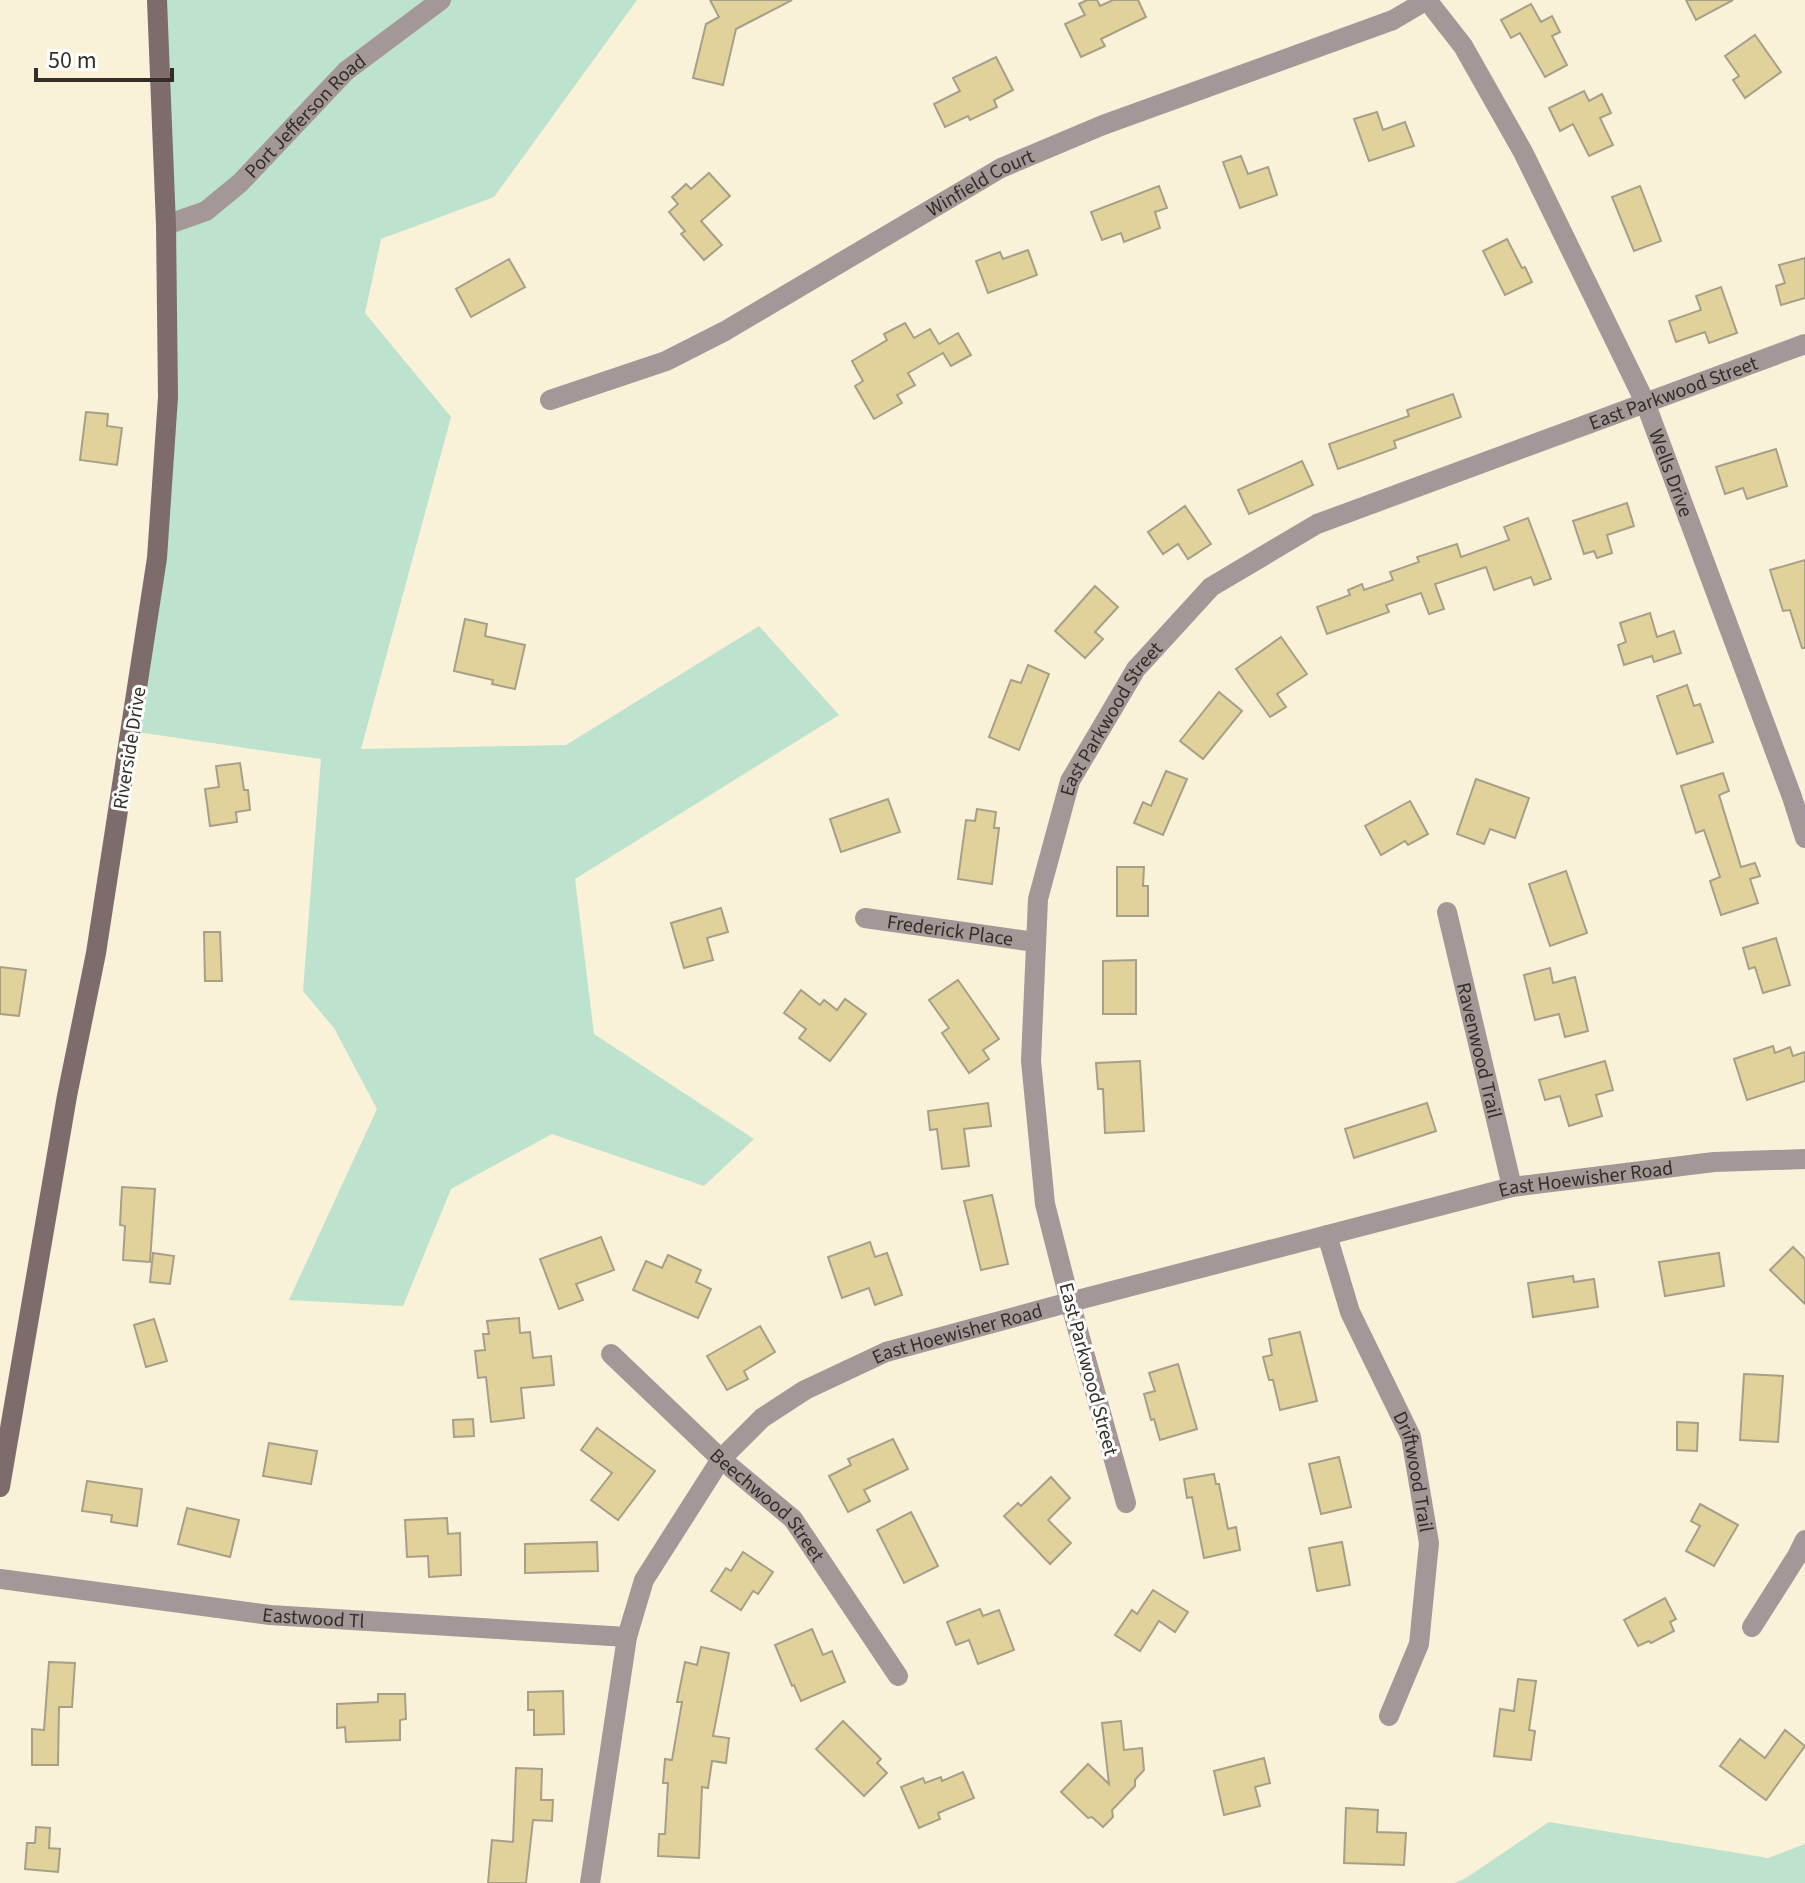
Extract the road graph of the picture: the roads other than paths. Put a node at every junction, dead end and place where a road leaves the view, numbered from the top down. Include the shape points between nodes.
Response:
1 (157, 0) edge
2 (441, 0) edge
3 (1427, 0) edge
4 (166, 225) junction
5 (1805, 344) edge
6 (550, 400) dead end
7 (1645, 402) junction
8 (1805, 838) edge
9 (1447, 912) dead end
10 (865, 918) dead end
11 (1035, 942) junction
12 (1805, 1159) edge
13 (1512, 1187) junction
14 (1327, 1235) junction
15 (1070, 1302) junction
16 (611, 1354) dead end
17 (721, 1459) junction
18 (0, 1487) edge
19 (1126, 1503) dead end
20 (1805, 1540) edge
21 (0, 1579) edge
22 (1752, 1627) dead end
23 (627, 1637) junction
24 (898, 1676) dead end
25 (1389, 1716) dead end
26 (590, 1883) edge

1 - 4 main road, Riverside Drive
2 - 4 street, Port Jefferson Road via 346,71 240,183 206,211
3 - 6 street, Winfield Court via 1393,20 1103,125 1001,168 725,331 666,361
3 - 7 street, Wells Drive via 1463,46 1523,152
4 - 18 main road, Riverside Drive via 168,397 157,558 96,953
5 - 7 street, East Parkwood Street
7 - 8 street, Wells Drive
7 - 11 street, East Parkwood Street via 1317,524 1211,587 1136,669 1070,781 1038,899
9 - 13 street, Ravenwood Trail
10 - 11 street, Frederick Place
11 - 15 street, East Parkwood Street via 1031,1061 1036,1123 1045,1204
12 - 13 street, East Hoewisher Road via 1714,1162
13 - 14 street, East Hoewisher Road
14 - 15 street, East Hoewisher Road
14 - 25 street, Driftwood Trail via 1350,1312 1411,1437 1429,1543 1419,1644
15 - 17 street, East Hoewisher Road via 886,1352 805,1390 762,1418
15 - 19 street, East Parkwood Street
16 - 17 street, Beechwood Street
17 - 23 street, East Hoewisher Road via 644,1580
17 - 24 street, Beechwood Street via 793,1519
20 - 22 street
21 - 23 street, Eastwood Tl via 270,1615
23 - 26 street, East Hoewisher Road

